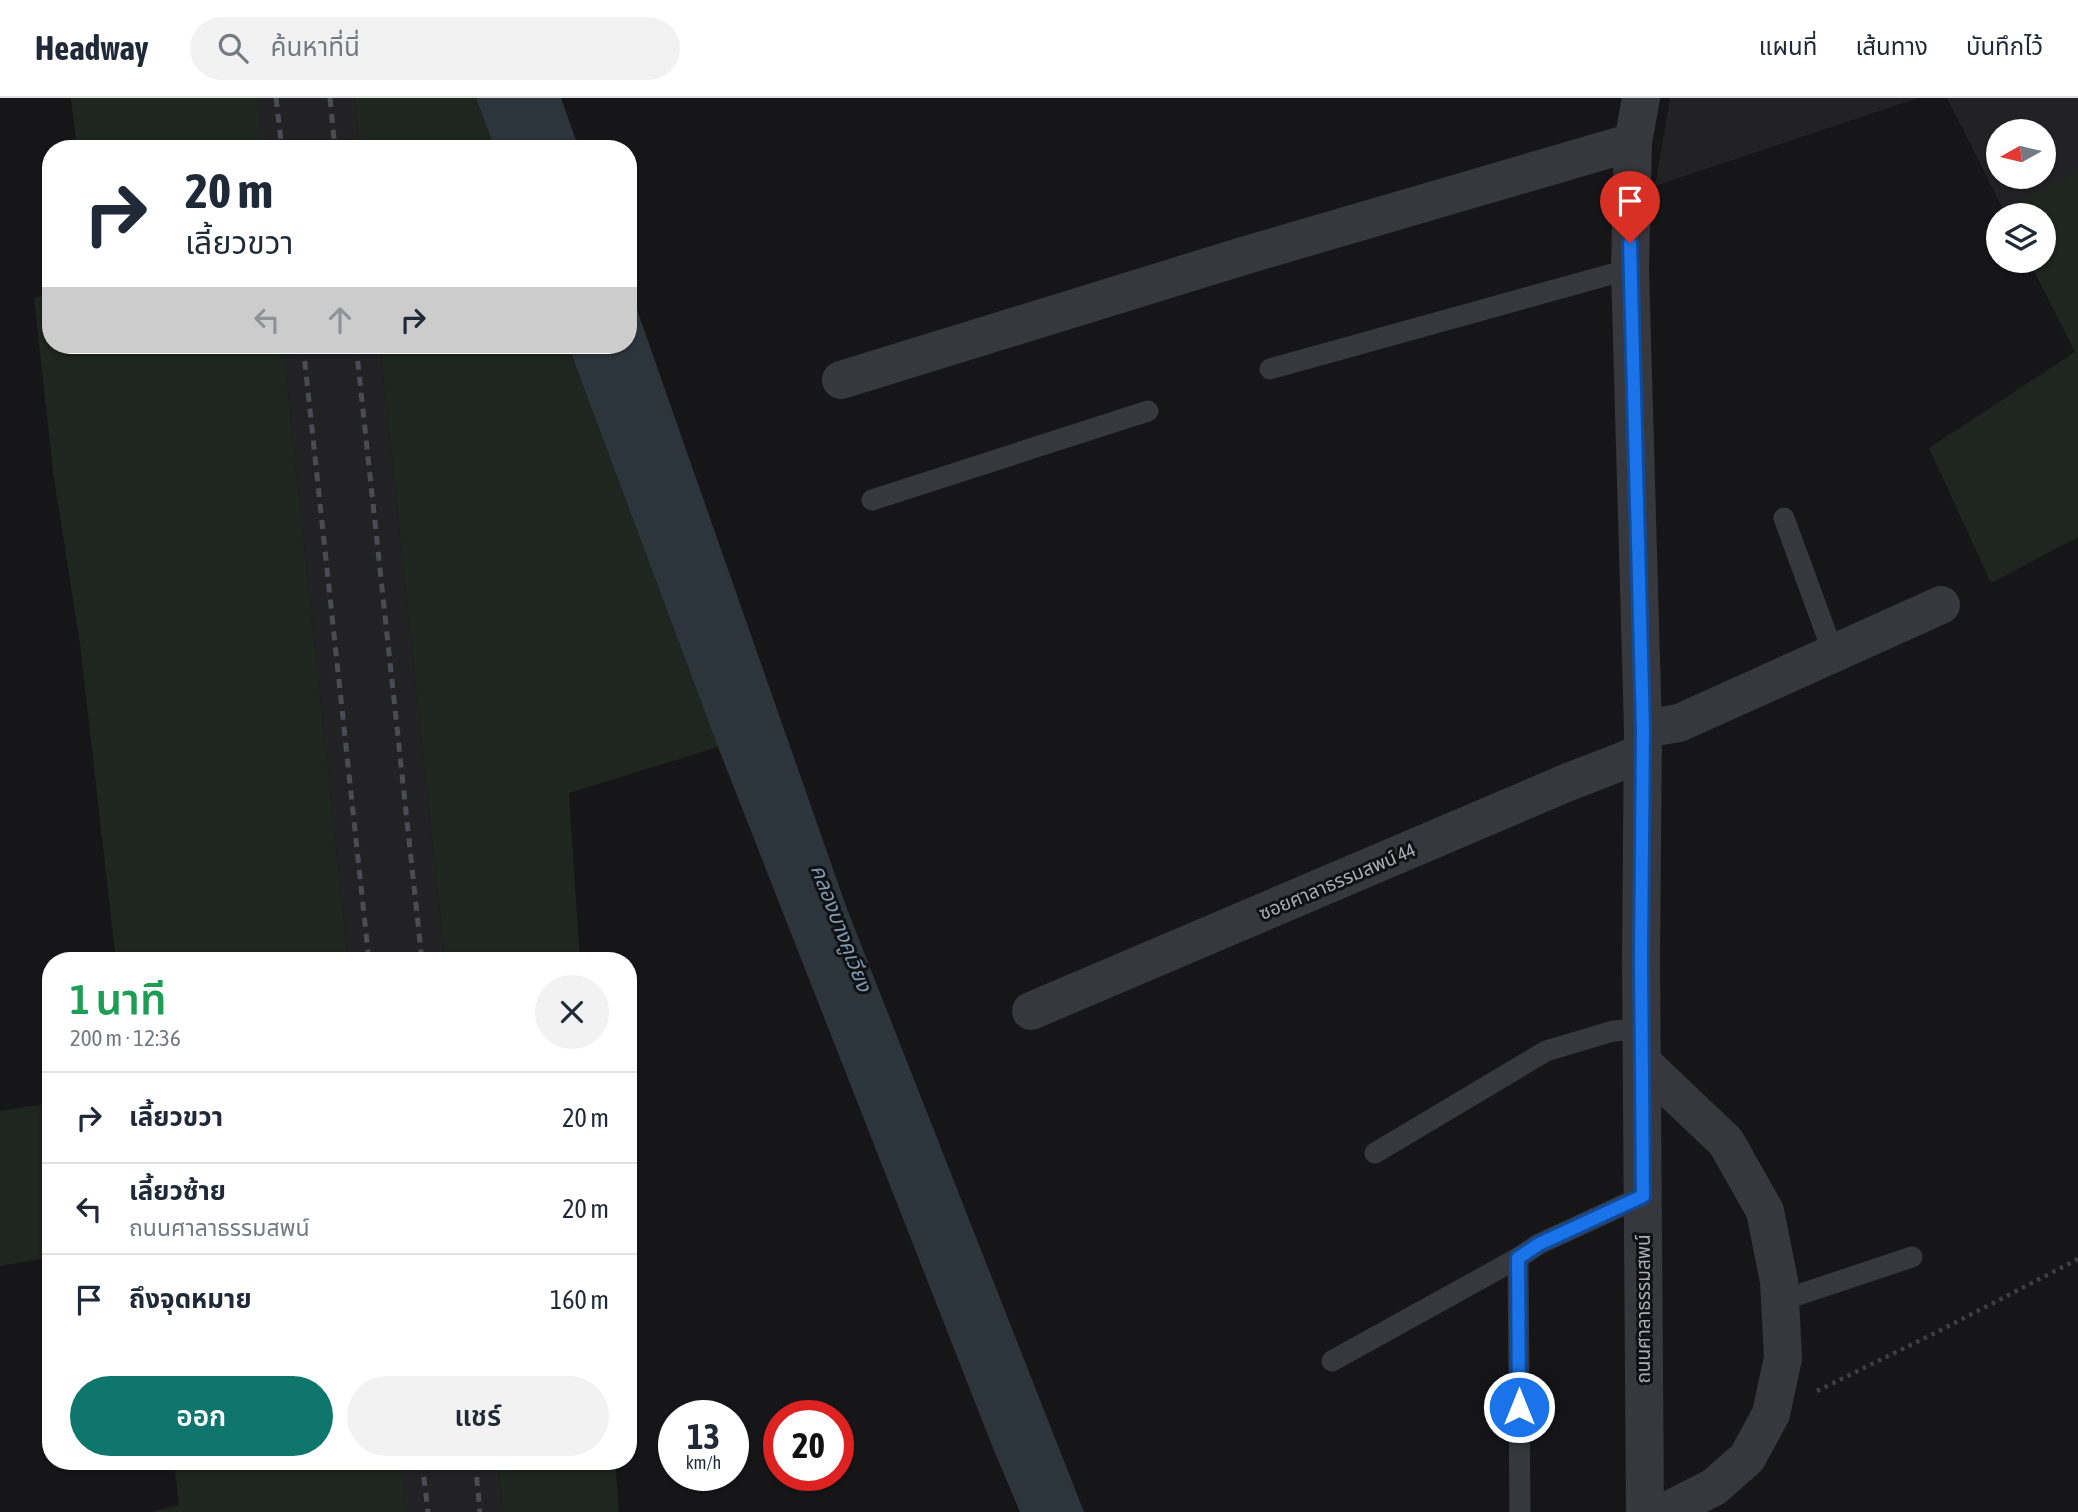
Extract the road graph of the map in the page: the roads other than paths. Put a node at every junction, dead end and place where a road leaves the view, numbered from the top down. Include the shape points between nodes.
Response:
1 (1641, 98) edge
2 (1633, 142) junction
3 (1630, 269) junction
4 (1270, 369) dead end
5 (841, 380) dead end
6 (1148, 411) dead end
7 (872, 500) dead end
8 (1784, 518) dead end
9 (1941, 606) dead end
10 (1834, 655) junction
11 (1643, 741) junction
12 (1031, 1011) dead end
13 (1642, 1045) junction
14 (1375, 1153) dead end
15 (1643, 1196) junction
16 (1912, 1257) dead end
17 (1518, 1258) junction
18 (1780, 1301) junction
19 (1332, 1361) dead end
20 (1520, 1512) edge
21 (1645, 1512) edge
22 (1665, 1512) edge

1 - 2 street, ถนนศาลาธรรมสพน์
2 - 3 street, ถนนศาลาธรรมสพน์
2 - 5 street
3 - 4 lane
3 - 11 street, ถนนศาลาธรรมสพน์
6 - 7 lane
8 - 10 lane
9 - 10 street, ซอยศาลาธรรมสพน์ 44
10 - 11 street, ซอยศาลาธรรมสพน์ 44
11 - 12 street, ซอยศาลาธรรมสพน์ 44 via 1566,783
11 - 13 street, ถนนศาลาธรรมสพน์
13 - 14 lane via 1613,1031 1546,1051
13 - 15 street, ถนนศาลาธรรมสพน์
13 - 18 street via 1726,1142 1765,1211
15 - 17 lane
15 - 21 street, ถนนศาลาธรรมสพน์
16 - 18 lane
17 - 19 lane
17 - 20 lane
18 - 22 street via 1783,1358 1771,1414 1746,1458 1714,1487

